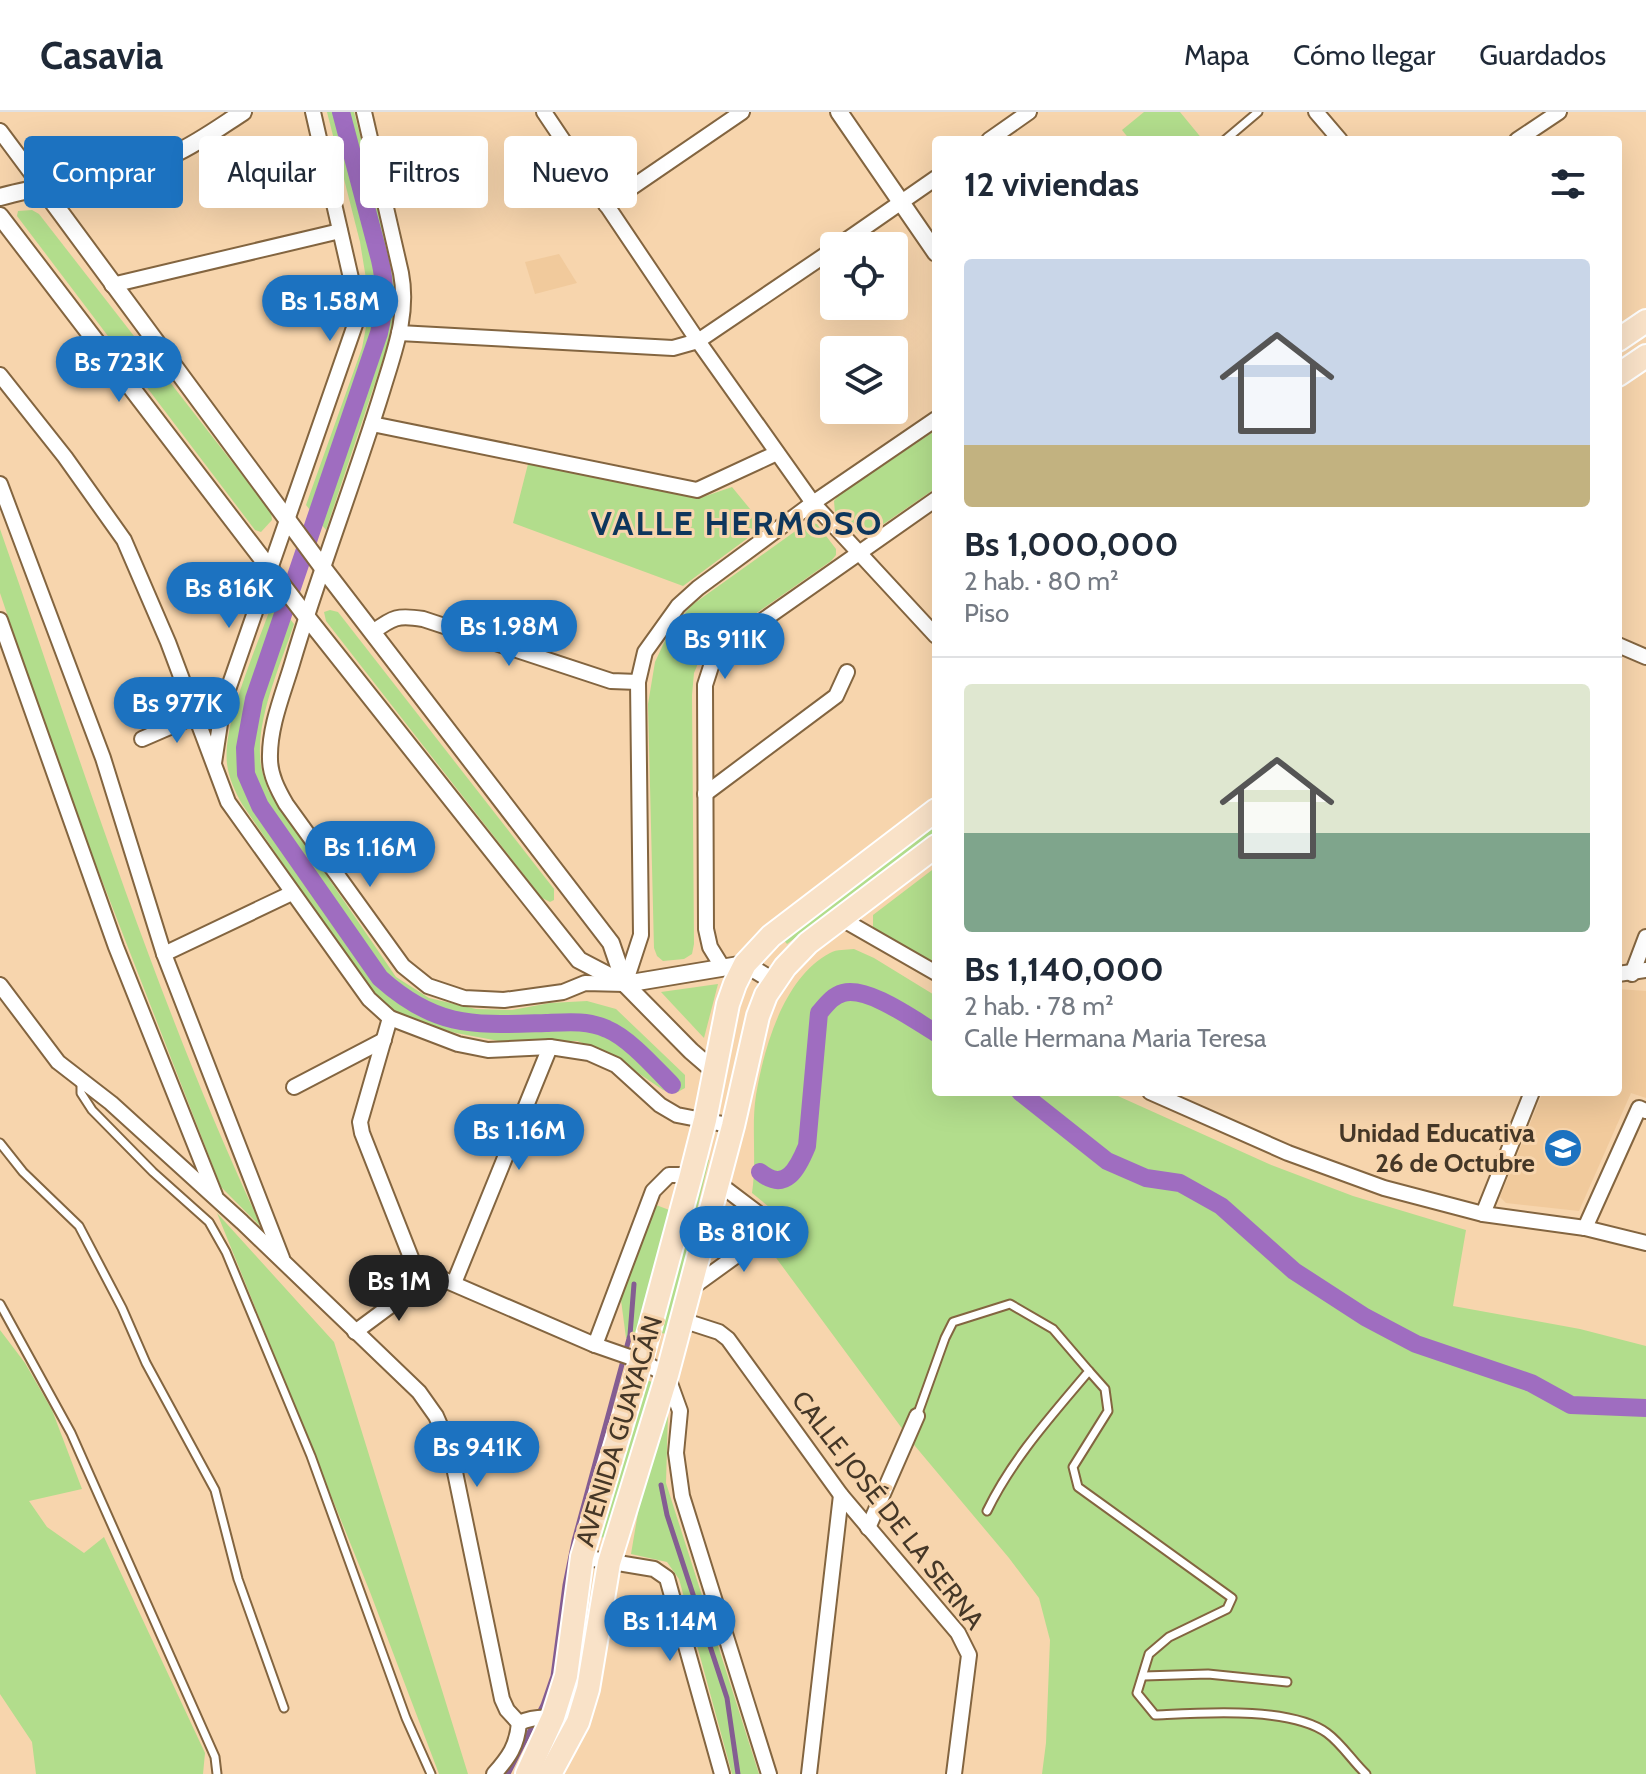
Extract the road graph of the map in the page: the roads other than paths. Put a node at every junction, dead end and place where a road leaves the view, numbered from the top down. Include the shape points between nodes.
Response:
1 (243, 112) edge
2 (313, 112) edge
3 (364, 112) edge
4 (544, 112) edge
5 (742, 112) edge
6 (839, 112) edge
7 (1029, 112) edge
8 (1258, 112) edge
9 (1559, 112) edge
10 (1321, 113) edge
11 (0, 131) edge
12 (560, 136) edge
13 (995, 136) edge
14 (1230, 136) edge
15 (1337, 136) edge
16 (1523, 136) edge
17 (183, 149) edge
18 (24, 163) edge
19 (932, 181) edge
20 (637, 184) edge
21 (24, 191) edge
22 (0, 197) edge
23 (901, 203) junction
24 (57, 208) edge
25 (608, 208) edge
26 (0, 216) edge
27 (340, 231) junction
28 (858, 232) edge
29 (932, 247) edge
30 (820, 258) edge
31 (112, 285) junction
32 (1646, 321) edge
33 (399, 333) junction
34 (1622, 337) edge
35 (698, 341) junction
36 (1646, 356) edge
37 (1622, 372) edge
38 (0, 375) edge
39 (932, 422) edge
40 (372, 424) junction
41 (777, 453) junction
42 (0, 484) edge
43 (932, 502) edge
44 (813, 503) junction
45 (292, 524) junction
46 (859, 553) junction
47 (319, 562) junction
48 (275, 575) junction
49 (302, 610) junction
50 (0, 620) edge
51 (373, 632) junction
52 (932, 632) edge
53 (1622, 647) edge
54 (1646, 657) edge
55 (847, 672) dead end
56 (638, 682) junction
57 (223, 704) junction
58 (196, 715) junction
59 (142, 739) dead end
60 (214, 763) junction
61 (705, 794) junction
62 (932, 813) edge
63 (932, 849) edge
64 (292, 893) junction
65 (840, 918) junction
66 (1646, 937) edge
67 (164, 954) junction
68 (734, 966) junction
69 (932, 971) edge
70 (1632, 972) edge
71 (775, 982) junction
72 (625, 984) junction
73 (0, 985) edge
74 (390, 1018) junction
75 (384, 1040) junction
76 (550, 1047) junction
77 (713, 1070) junction
78 (81, 1081) junction
79 (294, 1087) dead end
80 (1159, 1096) edge
81 (1530, 1096) edge
82 (1646, 1111) edge
83 (705, 1120) junction
84 (733, 1126) junction
85 (0, 1143) edge
86 (691, 1175) junction
87 (718, 1183) junction
88 (217, 1199) junction
89 (1483, 1214) junction
90 (1585, 1228) junction
91 (1646, 1243) edge
92 (284, 1263) junction
93 (421, 1283) junction
94 (454, 1283) junction
95 (690, 1290) junction
96 (0, 1304) edge
97 (682, 1320) junction
98 (355, 1332) junction
99 (595, 1345) junction
100 (641, 1361) junction
101 (1089, 1371) junction
102 (667, 1375) junction
103 (917, 1416) joint
104 (841, 1495) junction
105 (987, 1511) dead end
106 (868, 1528) junction
107 (582, 1557) junction
108 (609, 1563) junction
109 (1144, 1676) junction
110 (1287, 1682) dead end
111 (284, 1708) dead end
112 (553, 1717) junction
113 (578, 1722) junction
114 (519, 1723) junction
115 (217, 1774) edge
116 (431, 1774) edge
117 (494, 1774) edge
118 (527, 1774) edge
119 (550, 1774) edge
120 (722, 1774) edge
121 (769, 1774) edge
122 (809, 1774) edge
123 (954, 1774) edge
124 (1366, 1774) edge

1 - 17 street
2 - 27 street
3 - 33 street via 405,294
4 - 12 street
5 - 20 street
6 - 23 street
7 - 13 street
8 - 14 lane
9 - 16 street
10 - 15 street
11 - 18 street
19 - 23 street
21 - 22 street
23 - 28 street
23 - 29 street
24 - 31 street
25 - 35 street
26 - 48 street
27 - 31 street
27 - 45 street via 357,319
30 - 35 street
31 - 45 street
32 - 34 main road
33 - 35 street via 673,348
33 - 40 street
35 - 41 street
36 - 37 main road
38 - 58 street via 124,540
39 - 44 street
40 - 41 street via 697,490
40 - 47 street
41 - 44 street
42 - 67 street via 103,758
43 - 46 street
44 - 46 street
44 - 56 street via 678,606 645,652
45 - 47 street
45 - 48 street
46 - 52 street
46 - 61 street via 715,654 705,685
47 - 49 street
47 - 51 street
48 - 49 street
48 - 57 street
49 - 72 street via 579,960
49 - 72 street via 271,736 275,784 403,966 428,986 464,998 504,1000 563,992 585,983
50 - 88 street via 116,947
51 - 56 street via 401,616 423,619 611,681
51 - 72 street via 611,943
53 - 54 street
55 - 61 street via 836,696
56 - 72 street via 641,935
57 - 58 street
57 - 60 street
58 - 59 street
58 - 60 street
60 - 64 street via 228,802
61 - 68 street via 706,929 710,947
62 - 68 main road, AVENIDA GUAYACÁN
63 - 65 main road, AVENIDA GUAYACÁN
64 - 67 street
64 - 74 street via 369,999
65 - 69 street
65 - 71 main road, AVENIDA GUAYACÁN via 808,943
66 - 70 street
67 - 92 street
68 - 71 street
68 - 72 street
68 - 77 main road, AVENIDA GUAYACÁN
71 - 84 main road, AVENIDA GUAYACÁN via 758,1016
72 - 77 street
73 - 78 street via 58,1062
74 - 75 street
74 - 76 street via 488,1050
75 - 79 street
75 - 93 street via 363,1109 362,1133
76 - 83 street via 589,1053 616,1065 660,1105 677,1115
76 - 94 street
77 - 83 main road, AVENIDA GUAYACÁN
78 - 88 street
78 - 116 lane via 81,1093 92,1110 209,1222 226,1252 311,1456
80 - 89 street via 1370,1183
81 - 89 street
82 - 90 street via 1639,1108
83 - 84 street
83 - 86 main road, AVENIDA GUAYACÁN
84 - 87 main road, AVENIDA GUAYACÁN
85 - 111 lane via 79,1226 215,1490 238,1579
86 - 99 street via 669,1175 653,1191
86 - 100 main road, AVENIDA GUAYACÁN
87 - 95 main road, AVENIDA GUAYACÁN
87 - 95 street via 776,1227
88 - 92 street
89 - 90 street
90 - 91 street
92 - 98 street
93 - 94 street via 430,1277
93 - 98 street
94 - 99 street
95 - 97 main road, AVENIDA GUAYACÁN
96 - 115 lane via 71,1433 215,1757
97 - 102 main road, AVENIDA GUAYACÁN
97 - 104 street, CALLE JOSÉ DE LA SERNA via 728,1339
98 - 114 street via 419,1392 450,1448 502,1699
99 - 100 street
100 - 102 street
100 - 107 main road, AVENIDA GUAYACÁN
101 - 103 lane via 1053,1329 1010,1304 953,1322
101 - 105 lane via 1037,1434
101 - 109 lane via 1105,1389 1108,1411 1073,1467 1078,1487 1232,1598 1227,1609 1169,1637 1149,1654
102 - 108 main road, AVENIDA GUAYACÁN
102 - 121 street via 680,1411 676,1453 682,1496
103 - 106 street
104 - 106 street, CALLE JOSÉ DE LA SERNA
104 - 122 street
106 - 123 street, CALLE JOSÉ DE LA SERNA via 958,1633 969,1655
107 - 108 street
107 - 112 main road, AVENIDA GUAYACÁN via 566,1676
108 - 113 main road, AVENIDA GUAYACÁN
108 - 120 street via 654,1569 667,1578
109 - 110 lane via 1208,1674
109 - 124 lane via 1137,1693 1155,1715 1249,1714 1304,1720 1328,1734
112 - 113 street
112 - 114 street
112 - 118 main road, AVENIDA GUAYACÁN
113 - 119 main road, AVENIDA GUAYACÁN
114 - 117 street via 513,1752

